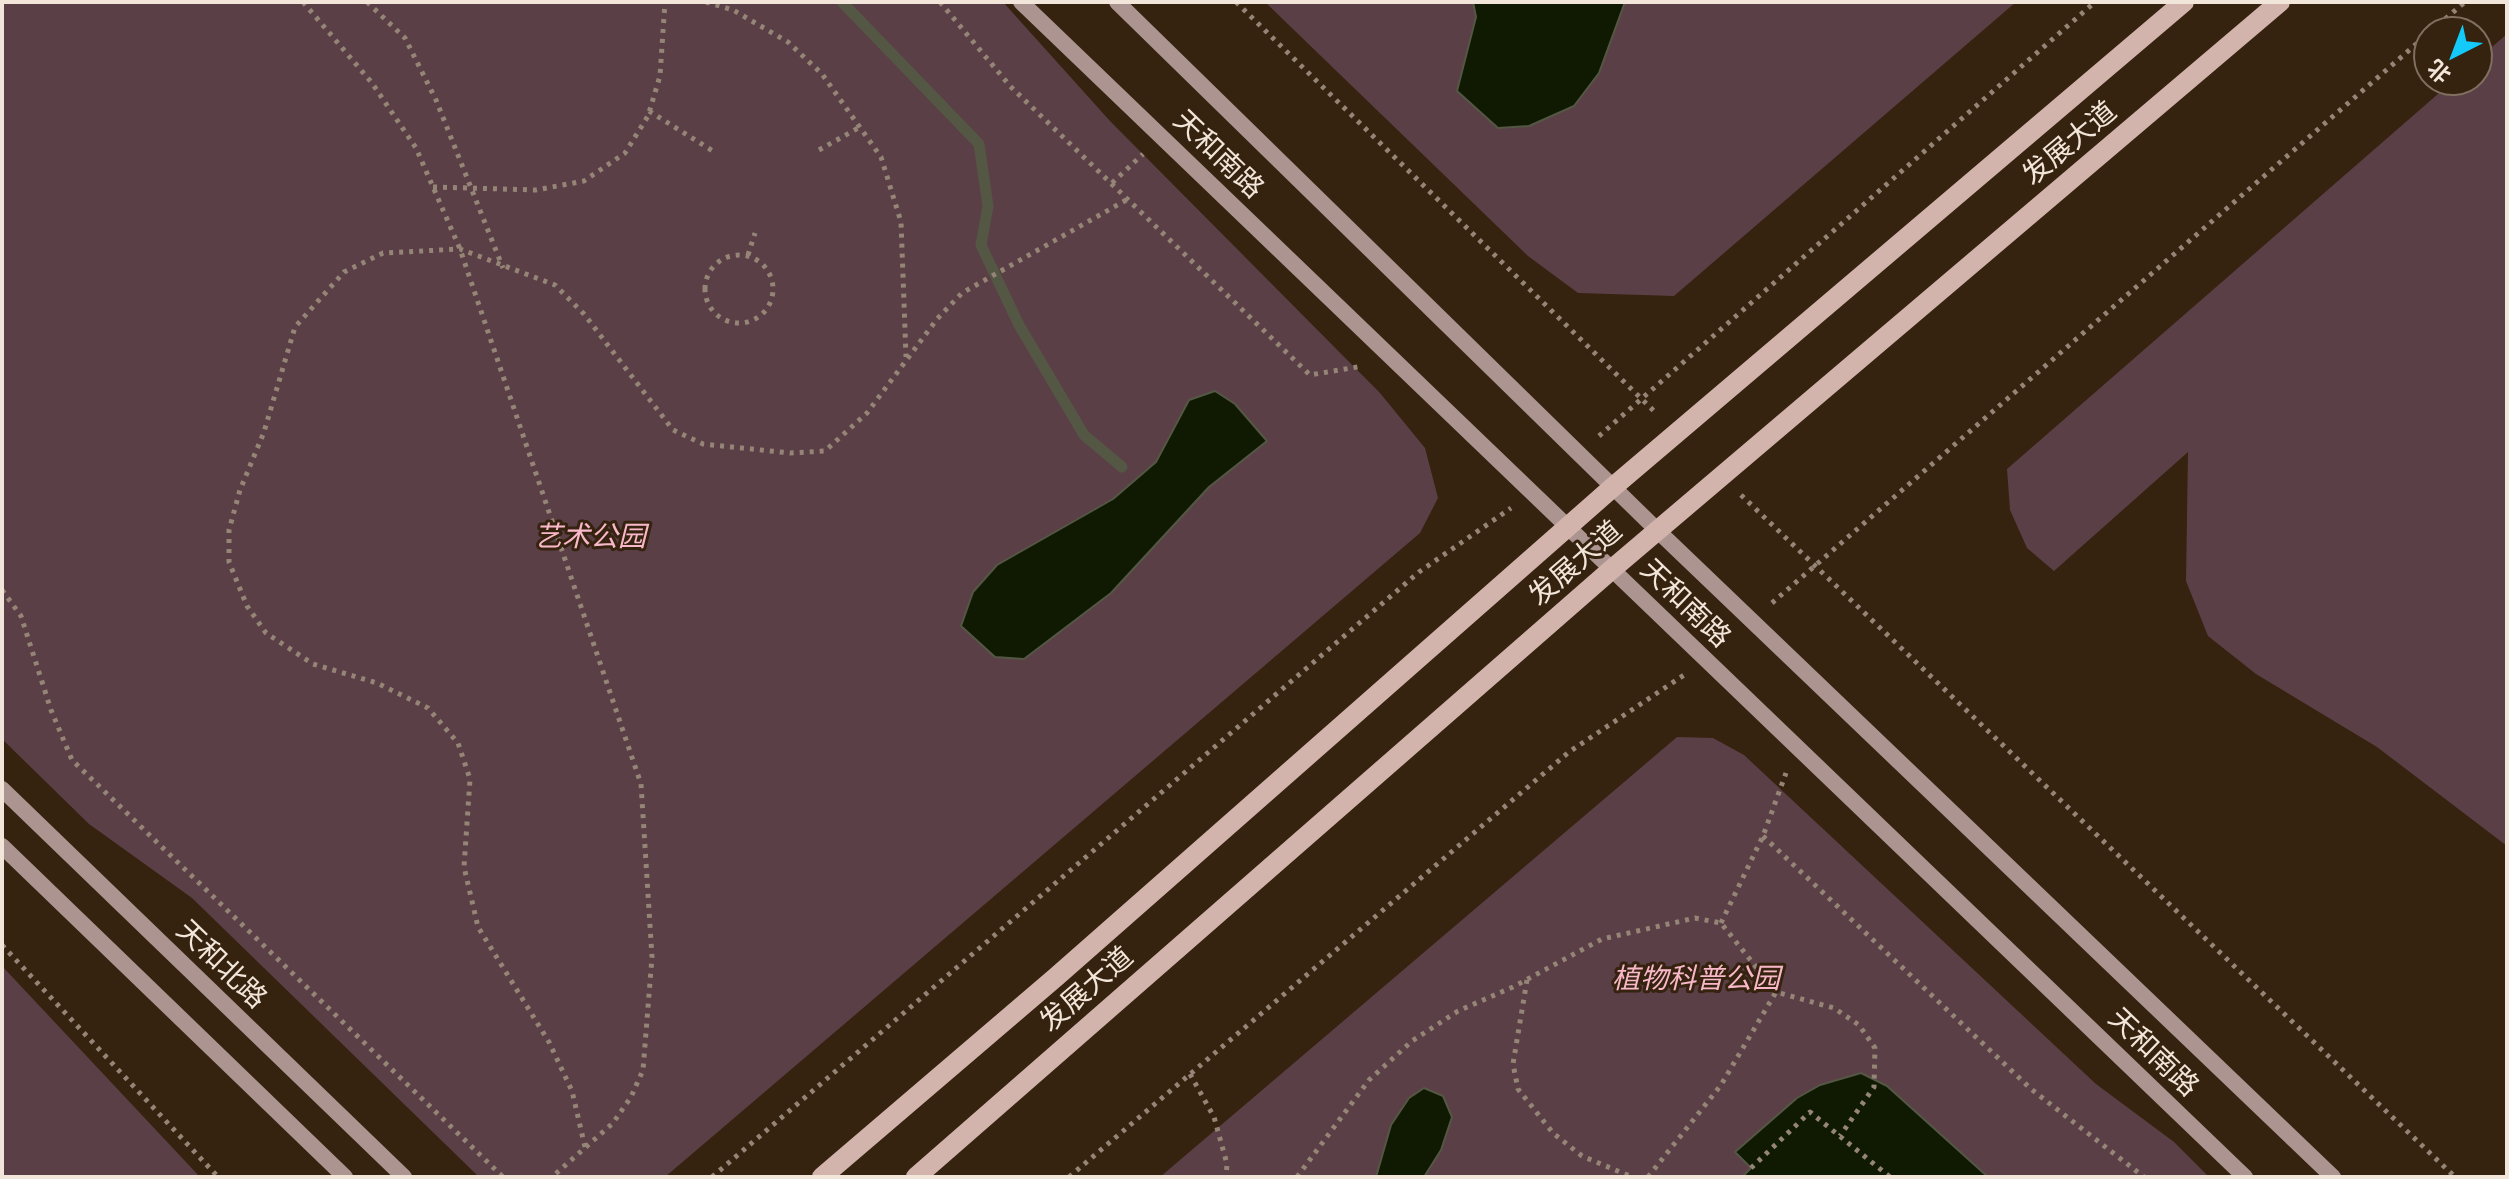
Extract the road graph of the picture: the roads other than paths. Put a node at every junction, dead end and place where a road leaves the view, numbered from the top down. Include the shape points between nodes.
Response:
1 (1021, 2) edge
2 (1117, 2) edge
3 (2184, 2) edge
4 (2280, 2) edge
5 (1613, 487) junction
6 (1567, 527) junction
7 (1658, 531) junction
8 (1611, 570) junction
9 (2, 789) edge
10 (2, 846) edge
11 (345, 1177) edge
12 (404, 1177) edge
13 (822, 1177) edge
14 (916, 1177) edge
15 (2245, 1177) edge
16 (2333, 1177) edge

1 - 6 street, 天和南路
2 - 5 street, 天和南路
3 - 5 main road, 发展大道
4 - 7 main road, 发展大道
5 - 6 main road, 发展大道
5 - 7 street, 天和南路
6 - 8 street, 天和南路
6 - 13 main road, 发展大道
7 - 8 main road, 发展大道
7 - 16 street, 天和南路
8 - 14 main road, 发展大道
8 - 15 street, 天和南路
9 - 12 street, 天和北路
10 - 11 street

